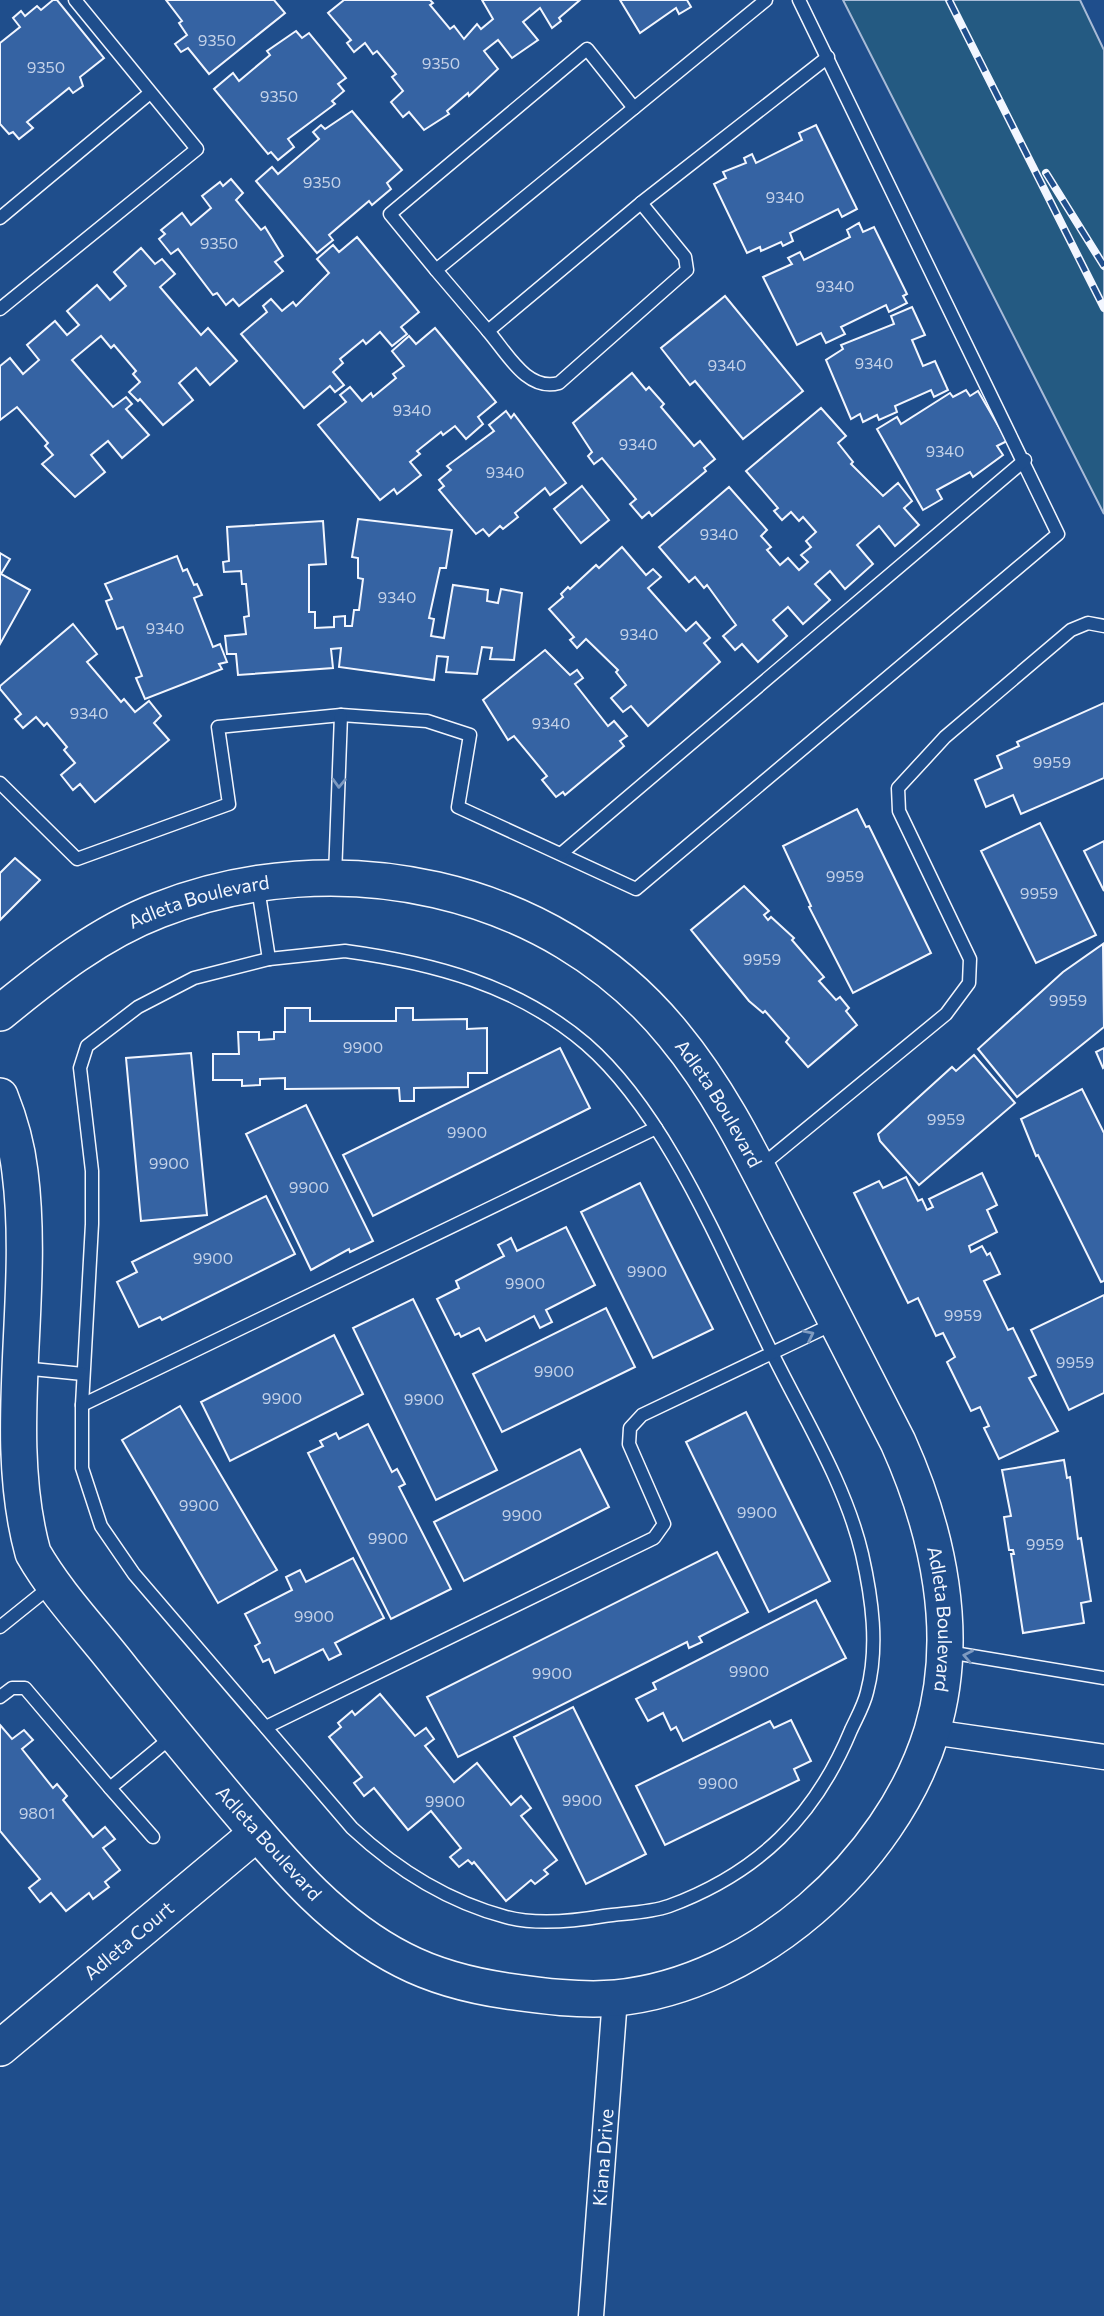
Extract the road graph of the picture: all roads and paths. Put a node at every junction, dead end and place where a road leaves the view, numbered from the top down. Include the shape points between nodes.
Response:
1 (75, 0) edge
2 (766, 0) edge
3 (799, 0) edge
4 (828, 57) junction
5 (150, 93) junction
6 (634, 108) junction
7 (641, 203) junction
8 (0, 218) edge
9 (436, 270) junction
10 (0, 309) edge
11 (488, 331) junction
12 (1025, 460) junction
13 (1104, 626) edge
14 (341, 715) junction
15 (0, 783) edge
16 (562, 853) junction
17 (335, 876) junction
18 (257, 881) junction
19 (269, 959) junction
20 (0, 1013) edge
21 (0, 1096) edge
22 (656, 1128) junction
23 (758, 1169) junction
24 (836, 1322) junction
25 (777, 1351) junction
26 (8, 1367) junction
27 (83, 1374) junction
28 (82, 1405) junction
29 (54, 1583) junction
30 (0, 1627) edge
31 (944, 1651) junction
32 (1104, 1678) edge
33 (0, 1697) edge
34 (266, 1727) junction
35 (932, 1732) junction
36 (174, 1735) junction
37 (1104, 1756) edge
38 (110, 1787) junction
39 (257, 1833) junction
40 (153, 1838) dead end
41 (615, 1998) junction
42 (0, 2048) edge
43 (592, 2316) edge

1 - 5 lane
2 - 6 lane
3 - 4 lane
4 - 7 lane
4 - 12 lane
5 - 8 lane
5 - 10 lane via 197,149
6 - 9 lane
6 - 9 lane via 587,50 390,214
7 - 11 lane
7 - 11 lane via 685,257 687,270 559,383 533,384
9 - 11 lane
12 - 16 lane
12 - 16 lane via 1058,534 636,889
13 - 23 lane via 1088,623 1071,630 944,737 898,788 899,811 970,959 970,984 946,1014
14 - 15 lane via 218,727 229,804 77,859
14 - 16 lane via 427,721 470,735 458,807
14 -> 17 lane
17 - 18 street, Adleta Boulevard
17 - 23 street, Adleta Boulevard via 426,886 491,905 573,947 606,970 671,1032 727,1110
18 - 19 lane
18 - 20 street, Adleta Boulevard via 158,910 117,929
19 - 22 lane via 345,951 409,960 467,976 533,1006 587,1045 634,1095
19 - 27 lane via 194,978 138,1007 87,1046 80,1069 92,1171 92,1224
21 - 26 street, Adleta Boulevard via 20,1175
22 - 25 lane
22 - 28 lane
23 - 24 street, Adleta Boulevard
25 -> 24 lane
24 - 31 street, Adleta Boulevard via 916,1483 936,1555
25 - 34 lane via 642,1415 630,1428 629,1444 664,1524 654,1538
25 - 34 lane via 837,1483 861,1550 874,1619 867,1692 836,1766 787,1835 734,1875 664,1908 579,1920 510,1918 448,1897 390,1863 352,1828
26 - 27 lane
26 - 29 street, Adleta Boulevard via 3,1454 11,1498 32,1550
27 - 28 lane
28 - 34 lane via 82,1468 101,1526 134,1574
29 - 30 lane
29 - 36 street, Adleta Boulevard
32 -> 31 lane
31 - 35 street, Adleta Boulevard
33 - 38 lane via 12,1688 25,1688
35 - 37 street
35 - 41 street, Adleta Boulevard via 885,1826 845,1878 782,1934 719,1968 661,1989
36 - 38 lane
36 - 39 street, Adleta Boulevard
38 - 40 lane
39 - 41 street, Adleta Boulevard via 306,1888 350,1927 405,1962 475,1986 548,1997
39 - 42 street, Adleta Court
41 - 43 street, Kiana Drive

